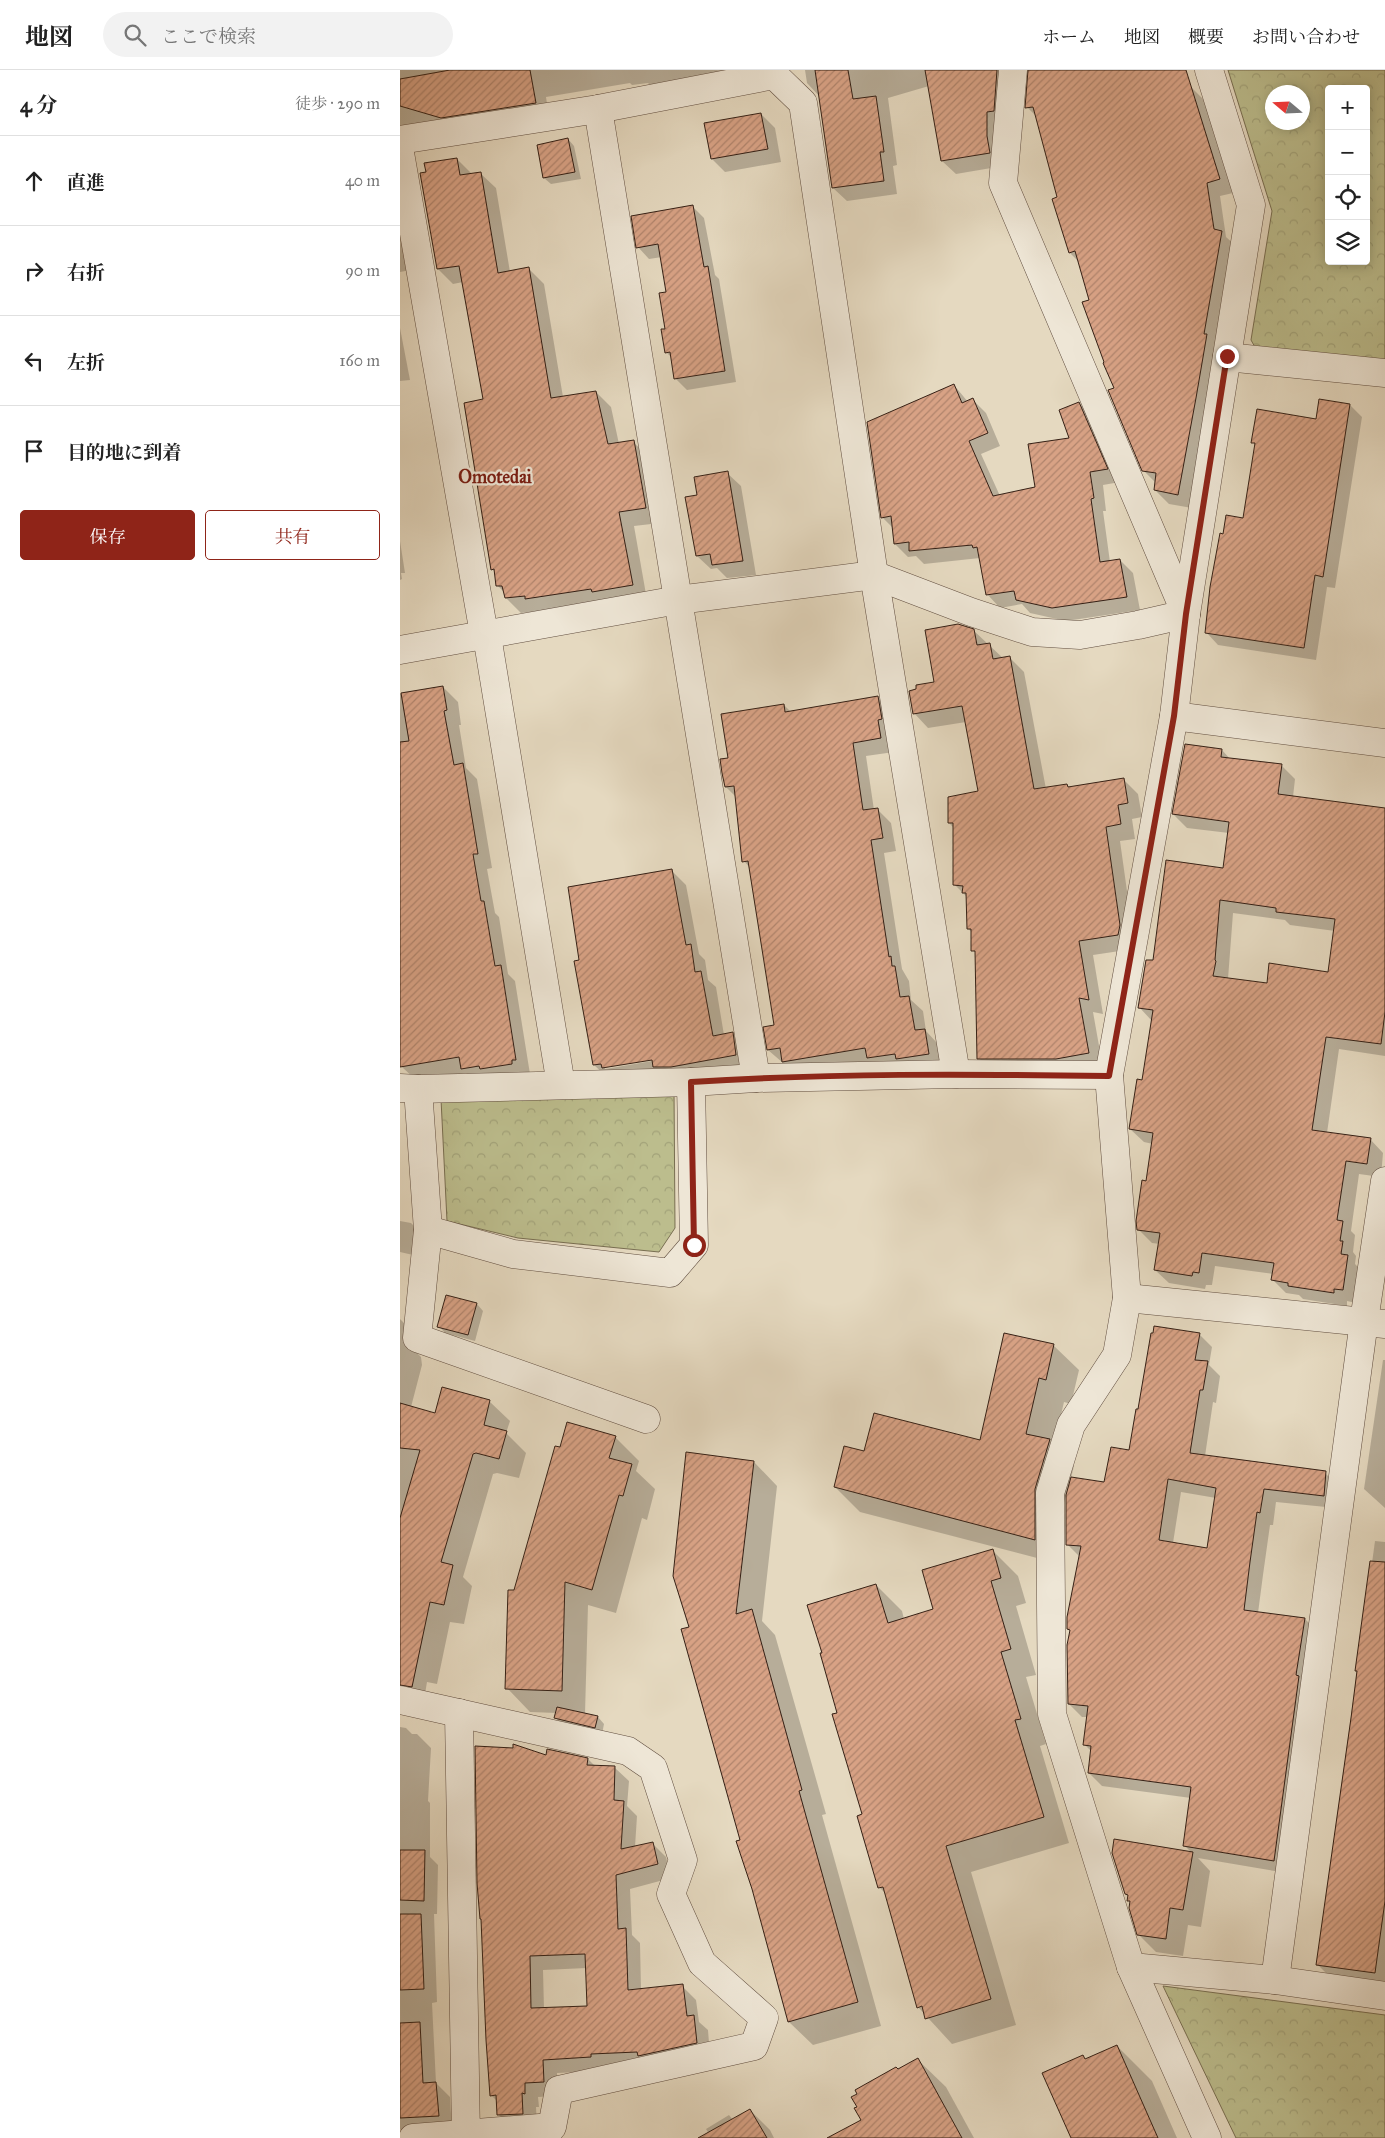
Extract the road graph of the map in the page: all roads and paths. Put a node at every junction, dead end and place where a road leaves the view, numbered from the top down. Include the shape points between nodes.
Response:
1 (1013, 70) edge
2 (1208, 70) edge
3 (598, 110) junction
4 (400, 140) edge
5 (400, 153) edge
6 (1227, 356) junction
7 (1385, 373) edge
8 (874, 575) junction
9 (678, 600) junction
10 (1186, 614) junction
11 (484, 634) junction
12 (400, 650) edge
13 (1174, 716) junction
14 (1385, 743) edge
15 (956, 1074) junction
16 (1109, 1076) junction
17 (756, 1078) junction
18 (691, 1082) junction
19 (561, 1085) junction
20 (409, 1089) edge
21 (1385, 1181) edge
22 (428, 1230) junction
23 (411, 1273) edge
24 (1127, 1298) junction
25 (1375, 1323) edge
26 (646, 1419) dead end
27 (400, 1700) edge
28 (459, 1713) junction
29 (1131, 1967) junction
30 (1275, 1980) junction
31 (1385, 1996) edge
32 (557, 2132) edge
33 (466, 2136) edge
34 (413, 2138) edge
35 (1207, 2138) edge

1 - 10 street via 1002,183
2 - 6 street via 1252,205
3 - 4 street
3 - 8 street via 774,75 802,103
3 - 9 street
5 - 11 street
6 - 7 street
6 - 10 street
8 - 9 street
8 - 10 street via 1032,632 1080,635
8 - 15 street
9 - 11 street
9 - 17 street
10 - 13 street
11 - 12 street
11 - 19 street via 489,648
13 - 14 street
13 - 16 street
15 - 16 street
15 - 17 street
16 - 24 street
17 - 18 street
18 - 19 street
18 - 22 street via 694,1245 670,1273 512,1254
19 - 20 street
20 - 22 street
21 - 25 street
22 - 23 street
23 - 26 street via 417,1338
24 - 25 street
24 - 29 street via 1117,1355 1071,1425 1050,1493 1050,1503 1052,1714
25 - 30 street
27 - 28 street
28 - 32 street via 628,1751 653,1768 683,1860 671,1894 702,1963 764,2018 754,2046 558,2090
28 - 33 street
29 - 30 street
29 - 35 street
30 - 31 street
32 - 33 street
33 - 34 street

